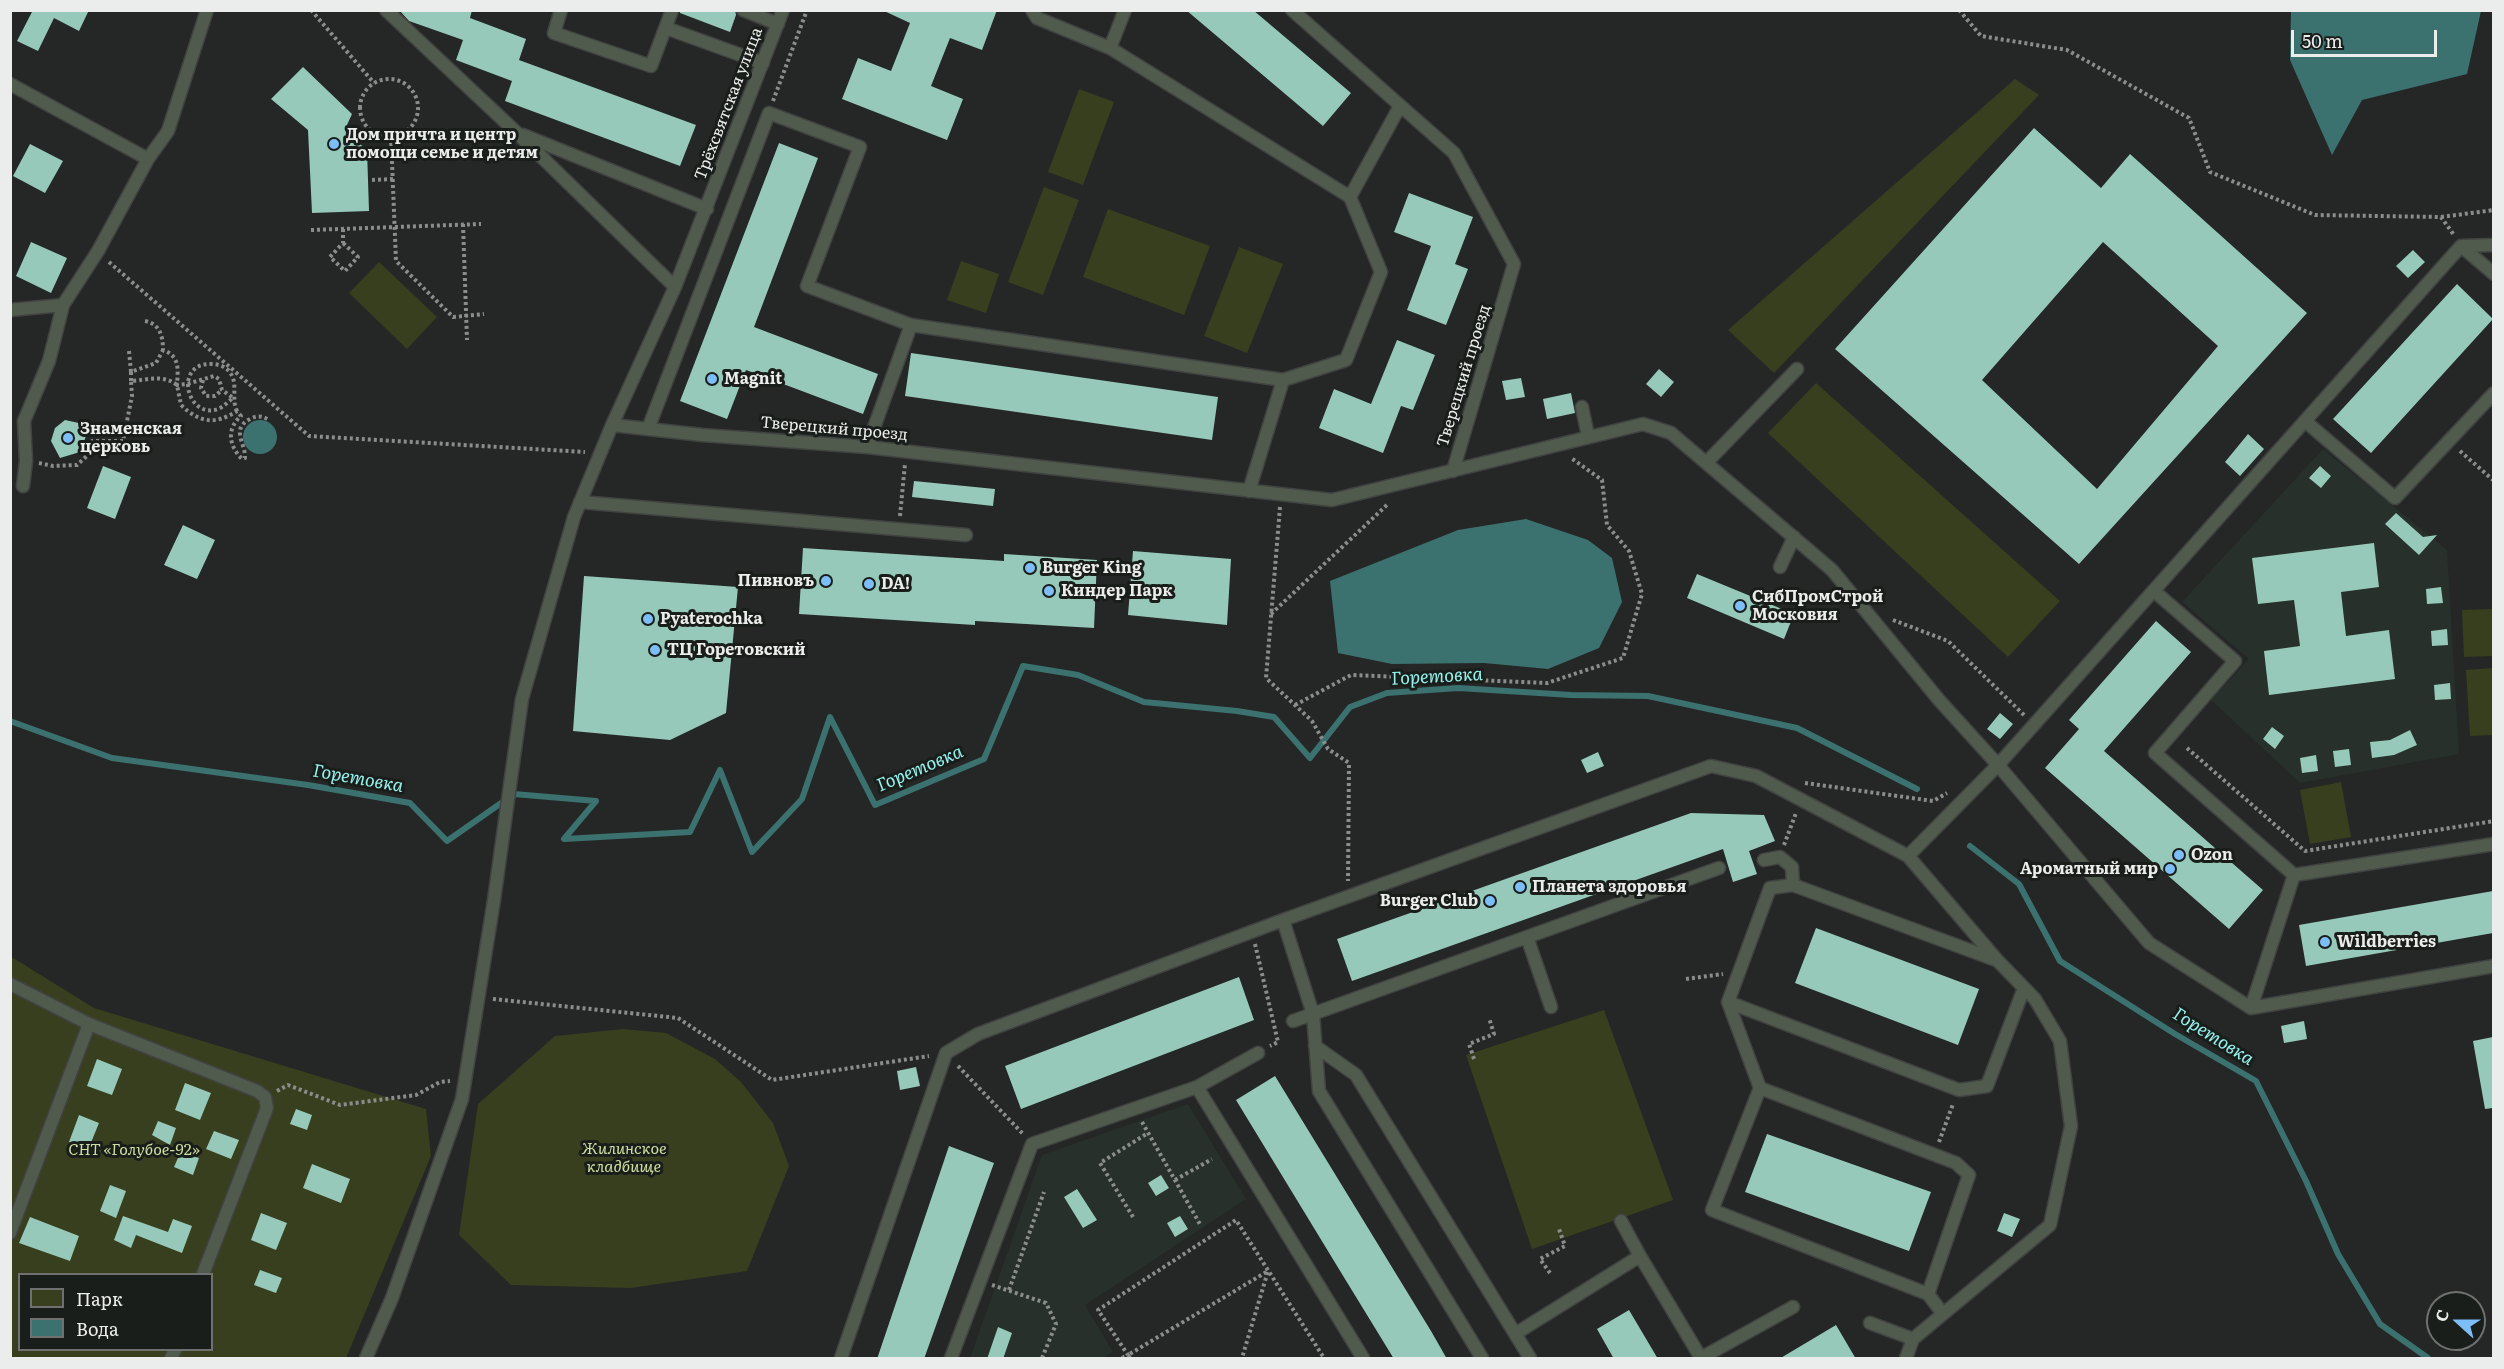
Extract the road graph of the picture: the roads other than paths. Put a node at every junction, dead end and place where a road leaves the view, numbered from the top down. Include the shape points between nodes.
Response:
1 (207, 10) edge
2 (386, 10) edge
3 (561, 10) edge
4 (672, 10) edge
5 (743, 10) edge
6 (783, 10) edge
7 (1032, 10) edge
8 (1125, 10) edge
9 (1292, 10) edge
10 (778, 24) junction
11 (666, 27) junction
12 (1110, 48) junction
13 (763, 63) junction
14 (10, 84) edge
15 (1400, 105) junction
16 (516, 132) junction
17 (148, 159) junction
18 (1350, 197) junction
19 (707, 209) junction
20 (2493, 245) edge
21 (2461, 246) junction
22 (2493, 274) edge
23 (675, 287) junction
24 (63, 305) junction
25 (10, 310) edge
26 (911, 325) junction
27 (1797, 369) dead end
28 (1283, 380) junction
29 (2493, 393) edge
30 (1582, 407) dead end
31 (2305, 421) junction
32 (612, 425) junction
33 (648, 429) junction
34 (1588, 436) junction
35 (867, 447) junction
36 (1706, 463) junction
37 (1453, 471) junction
38 (23, 486) dead end
39 (1249, 491) junction
40 (580, 502) junction
41 (966, 535) dead end
42 (1794, 537) junction
43 (1780, 567) dead end
44 (2154, 591) junction
45 (1998, 765) junction
46 (2493, 844) edge
47 (1908, 856) junction
48 (1764, 860) dead end
49 (1719, 868) dead end
50 (2294, 875) junction
51 (1793, 885) junction
52 (1283, 920) junction
53 (1527, 937) junction
54 (1997, 960) junction
55 (2493, 966) edge
56 (10, 984) edge
57 (2024, 988) junction
58 (1728, 1002) junction
59 (1551, 1007) dead end
60 (2251, 1008) junction
61 (1313, 1014) junction
62 (1293, 1021) dead end
63 (89, 1024) junction
64 (1316, 1046) junction
65 (1258, 1053) road end
66 (1197, 1087) junction
67 (1760, 1089) junction
68 (1621, 1221) dead end
69 (10, 1233) edge
70 (1640, 1256) junction
71 (204, 1273) edge
72 (1928, 1294) junction
73 (1792, 1307) dead end
74 (1943, 1314) junction
75 (1870, 1323) dead end
76 (1515, 1335) junction
77 (1913, 1339) junction
78 (366, 1359) edge
79 (841, 1359) edge
80 (951, 1359) edge
81 (1363, 1359) edge
82 (1482, 1359) edge
83 (1530, 1359) edge
84 (1906, 1359) edge

1 - 17 lane via 168,131
2 - 16 lane
3 - 11 lane via 554,33 651,66
4 - 11 lane
5 - 10 lane
6 - 10 lane, Трёхсвятская улица
7 - 12 lane via 1036,18
8 - 12 lane
9 - 15 lane
10 - 13 lane, Трёхсвятская улица
11 - 13 lane
12 - 18 lane
13 - 19 lane, Трёхсвятская улица
14 - 17 lane
15 - 18 lane
15 - 37 lane, Тверецкий проезд via 1454,153 1514,264
16 - 19 lane
16 - 23 lane
17 - 24 lane via 98,251
18 - 28 lane via 1381,272 1346,360
19 - 23 lane
20 - 21 lane
21 - 22 lane
21 - 31 lane
23 - 32 lane
24 - 25 lane
24 - 38 lane via 49,361 24,421
26 - 28 lane
26 - 33 lane via 807,286 860,147 769,113
26 - 35 lane
27 - 36 lane
28 - 39 lane
29 - 31 lane via 2395,498
30 - 34 lane
31 - 44 lane
32 - 33 lane, Тверецкий проезд
32 - 40 lane
33 - 35 lane, Тверецкий проезд
34 - 36 lane via 1643,424 1671,433
34 - 37 lane
35 - 39 lane, Тверецкий проезд
36 - 42 lane
37 - 39 lane, Тверецкий проезд via 1332,500
40 - 41 lane
40 - 78 lane via 522,699 462,1099 392,1298
42 - 43 lane
42 - 45 lane via 1832,570
44 - 45 lane
44 - 50 lane via 2235,661 2155,753
45 - 47 lane
45 - 60 lane via 2149,943
46 - 50 lane
47 - 52 lane via 1756,776 1712,766
47 - 54 lane
48 - 51 lane via 1780,857 1792,867
49 - 53 lane
50 - 60 lane
51 - 54 lane
51 - 58 lane via 1770,888
52 - 61 lane
52 - 79 lane via 978,1034 946,1053
53 - 59 lane
53 - 61 lane
54 - 57 lane
55 - 60 lane
56 - 63 lane
57 - 58 lane via 1987,1086 1959,1090
57 - 74 lane via 2060,1041 2071,1126 2050,1225
58 - 67 lane
61 - 62 lane
61 - 64 lane
63 - 69 lane
63 - 71 lane via 257,1090 265,1097 267,1108
64 - 76 lane via 1356,1075
64 - 82 lane via 1319,1090
65 - 66 lane
66 - 80 lane via 1032,1144
66 - 81 lane
67 - 72 lane via 1956,1163 1969,1175
67 - 72 lane via 1712,1210
68 - 70 lane
70 - 73 lane via 1701,1358
70 - 76 lane
72 - 74 lane
74 - 77 lane
75 - 77 lane
76 - 83 lane
77 - 84 lane

